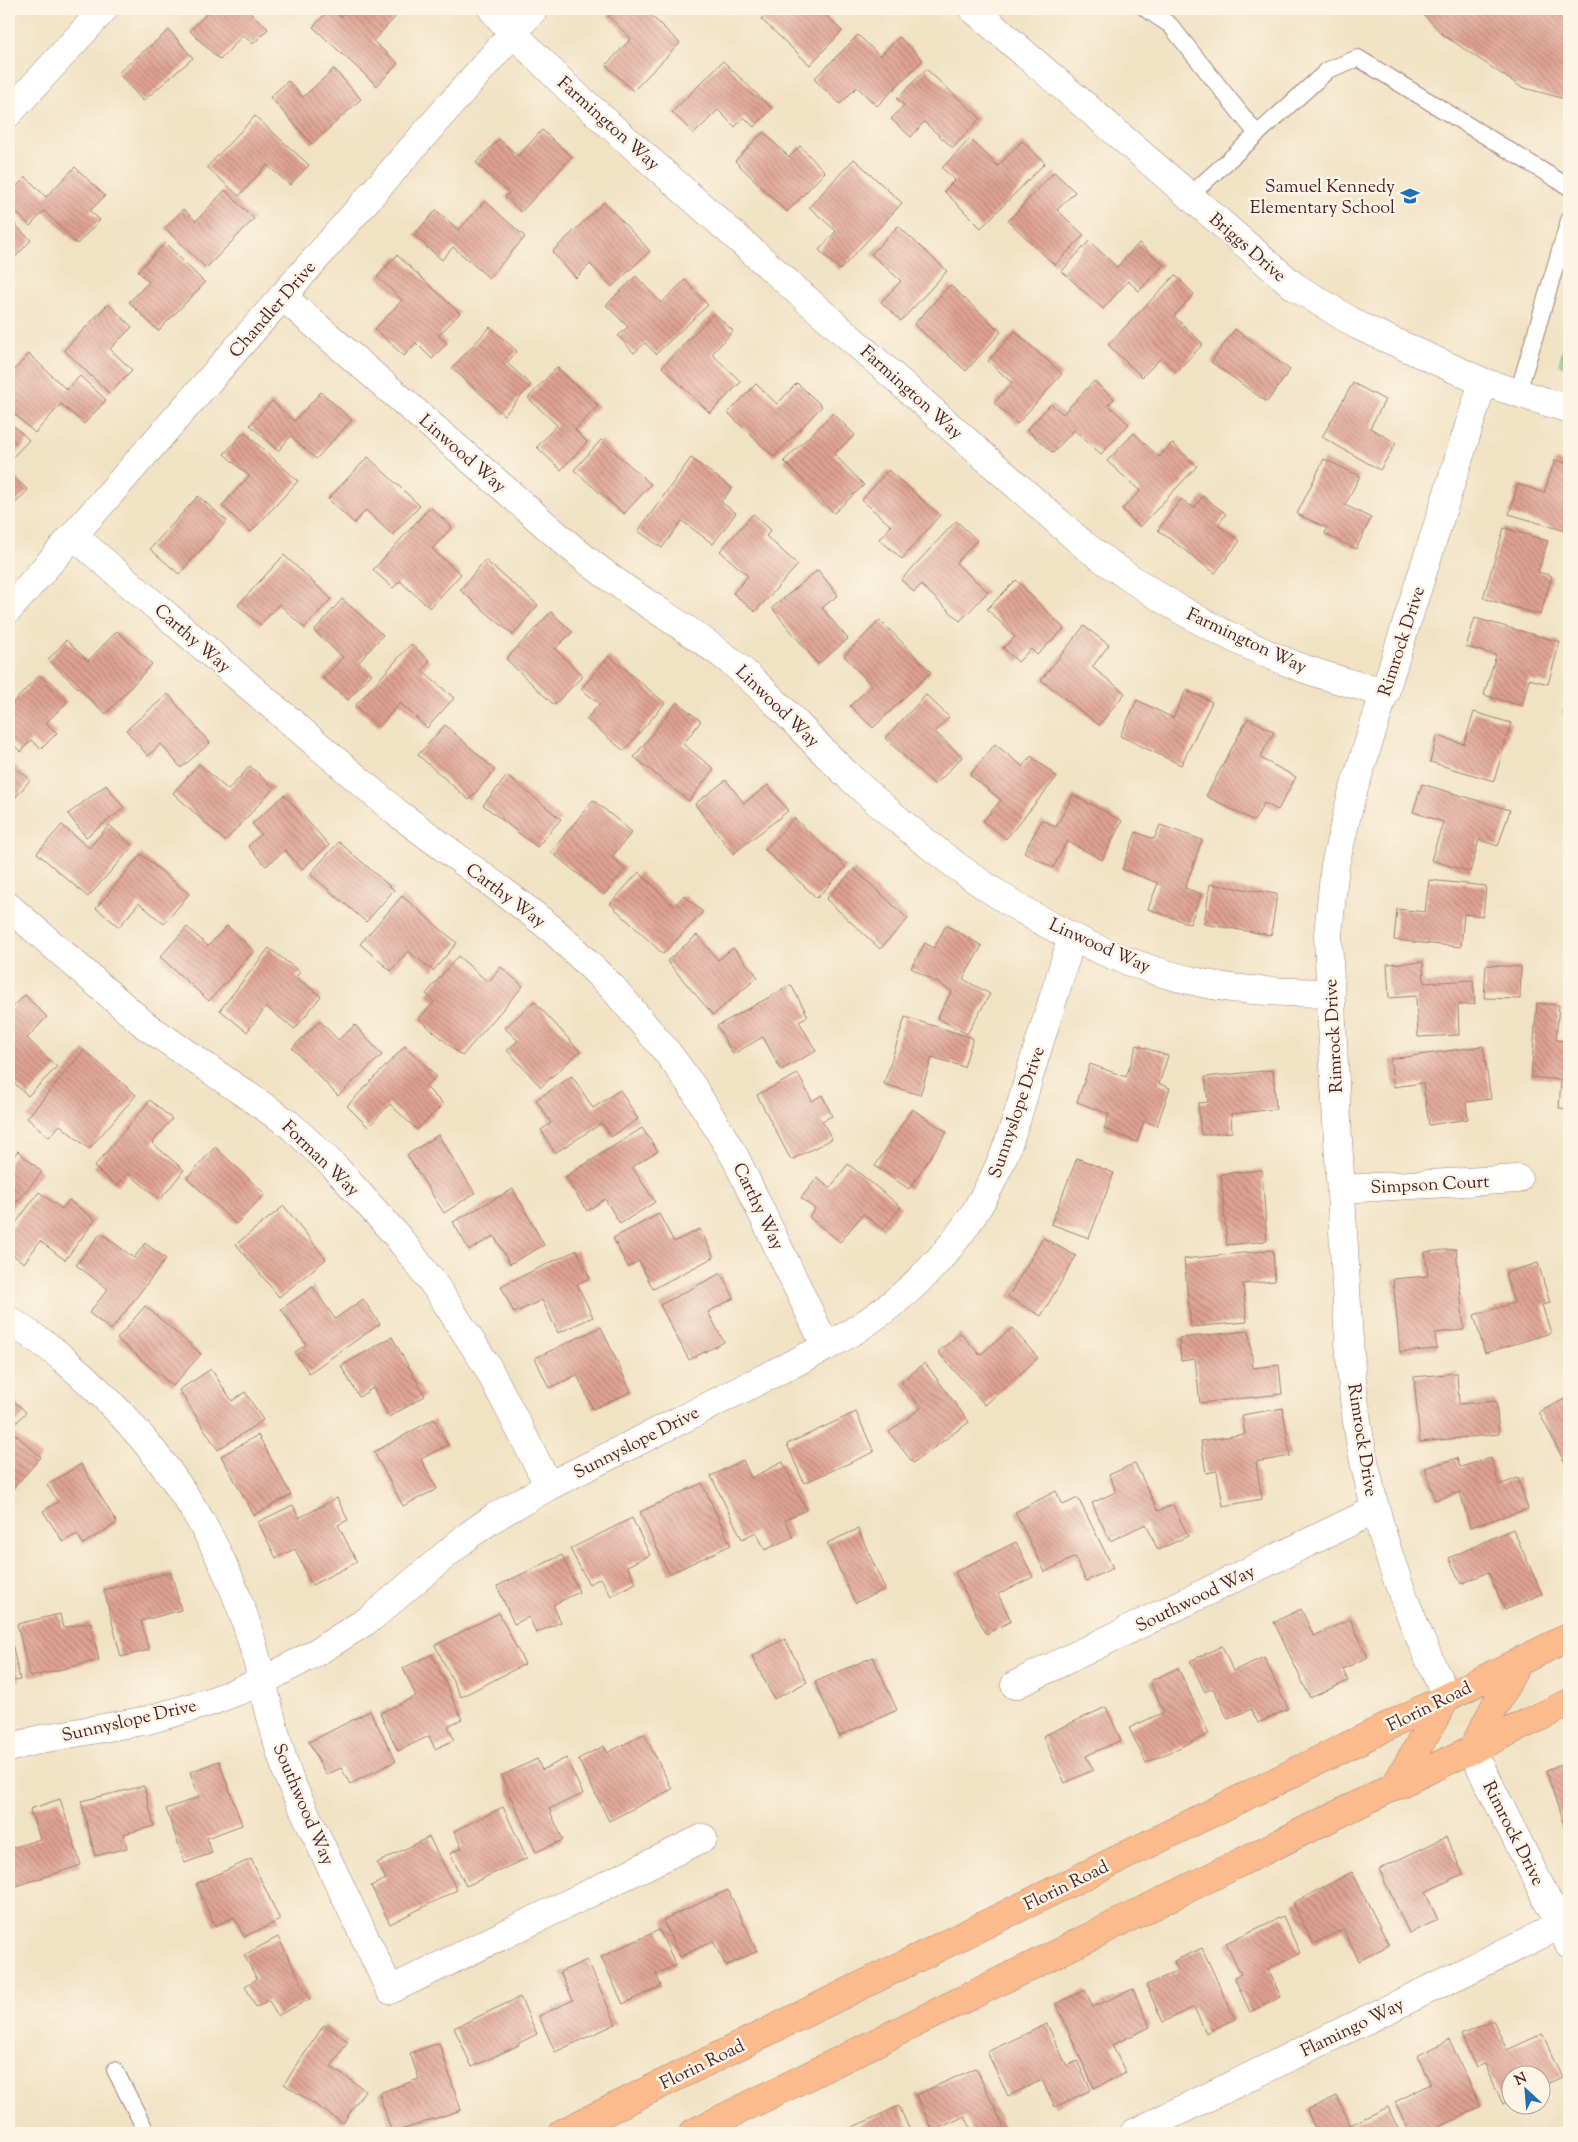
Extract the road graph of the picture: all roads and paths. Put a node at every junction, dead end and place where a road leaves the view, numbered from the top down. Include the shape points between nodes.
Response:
1 (104, 9) edge
2 (492, 9) edge
3 (534, 9) edge
4 (973, 9) edge
5 (1146, 9) edge
6 (1167, 9) edge
7 (1170, 25) junction
8 (513, 33) junction
9 (9, 113) edge
10 (1257, 134) junction
11 (1569, 187) edge
12 (1189, 196) junction
13 (1569, 220) edge
14 (283, 297) junction
15 (1483, 382) junction
16 (1518, 393) junction
17 (1569, 409) edge
18 (74, 536) junction
19 (9, 609) edge
20 (1385, 694) junction
21 (9, 907) edge
22 (1072, 937) junction
23 (1330, 993) junction
24 (1518, 1179) dead end
25 (1341, 1189) junction
26 (9, 1320) edge
27 (826, 1347) junction
28 (549, 1486) junction
29 (1375, 1510) junction
30 (1569, 1637) edge
31 (1518, 1662) junction
32 (261, 1682) junction
33 (1015, 1685) dead end
34 (1447, 1697) junction
35 (1569, 1703) edge
36 (9, 1748) edge
37 (1472, 1750) junction
38 (1395, 1786) junction
39 (703, 1838) dead end
40 (1566, 1930) edge
41 (115, 2070) dead end
42 (147, 2133) edge
43 (562, 2133) edge
44 (693, 2133) edge
45 (1134, 2133) edge

1 - 9 street
2 - 8 street, Farmington Way
3 - 8 street, Chandler Drive
4 - 12 street, Briggs Drive
5 - 7 lane
6 - 7 lane
7 - 10 lane
8 - 14 street, Chandler Drive
8 - 20 street, Farmington Way via 576,94 1117,570 1222,633 1298,666
10 - 11 lane via 1328,70 1358,58
10 - 12 lane
12 - 15 street, Briggs Drive via 1294,286 1359,326
13 - 16 lane
14 - 18 street, Chandler Drive
14 - 22 street, Linwood Way via 600,571 711,645 760,685 898,821 1002,897
15 - 16 street, Briggs Drive
15 - 20 street, Rimrock Drive
16 - 17 street, Briggs Drive
18 - 19 street, Chandler Drive
18 - 27 street, Carthy Way via 396,812 552,930 613,988 677,1066 735,1158
20 - 23 street, Rimrock Drive via 1351,798 1335,865 1328,934
21 - 28 street, Forman Way via 145,1025 289,1124 335,1167 398,1237 436,1287 487,1366
22 - 23 street, Linwood Way via 1134,964 1200,983 1269,992
22 - 27 street, Sunnyslope Drive via 1012,1135 978,1207 951,1247 907,1293 856,1331
23 - 25 street, Rimrock Drive
24 - 25 street, Simpson Court
25 - 29 street, Rimrock Drive via 1351,1369 1363,1459
26 - 32 street, Southwood Way via 60,1356 118,1408 167,1467 208,1534 225,1569 252,1642
27 - 28 street, Sunnyslope Drive
28 - 32 street, Sunnyslope Drive via 469,1535 371,1618
29 - 33 street, Southwood Way
29 - 34 street, Rimrock Drive via 1395,1576
30 - 31 main road, Florin Road
31 - 34 main road, Florin Road
31 - 37 main road
32 - 36 street, Sunnyslope Drive via 210,1702 148,1720 41,1739
32 - 39 street, Southwood Way via 290,1781 390,1990
34 - 38 main road
34 - 43 main road, Florin Road
35 - 37 main road
37 - 38 main road
37 - 40 street, Rimrock Drive
38 - 44 main road
40 - 45 street, Flamingo Way
41 - 42 lane

